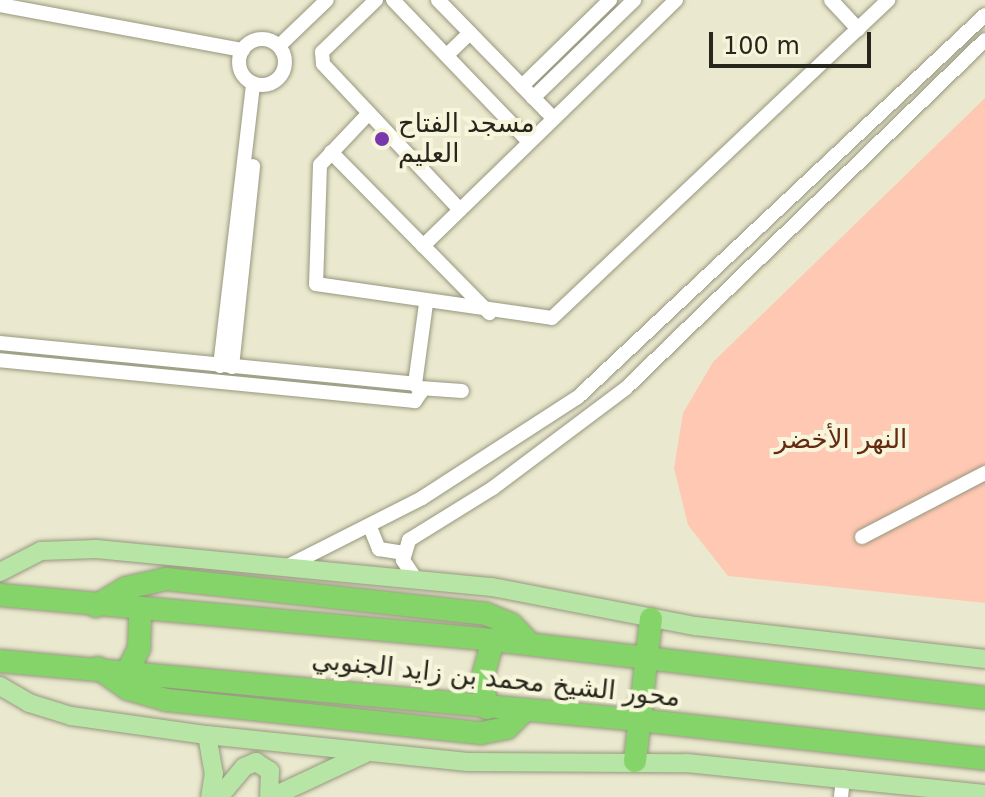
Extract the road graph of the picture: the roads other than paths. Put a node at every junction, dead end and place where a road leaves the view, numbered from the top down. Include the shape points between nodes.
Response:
1 (327, 0) edge
2 (376, 0) edge
3 (393, 0) edge
4 (438, 0) edge
5 (610, 0) edge
6 (634, 0) edge
7 (676, 0) edge
8 (831, 0) edge
9 (888, 0) edge
10 (0, 5) edge
11 (985, 15) edge
12 (858, 29) junction
13 (470, 33) junction
14 (985, 40) edge
15 (279, 46) junction
16 (243, 50) junction
17 (447, 55) junction
18 (257, 85) junction
19 (522, 86) junction
20 (533, 98) junction
21 (369, 113) junction
22 (553, 118) junction
23 (529, 142) junction
24 (331, 152) junction
25 (460, 210) junction
26 (423, 246) junction
27 (426, 304) junction
28 (489, 313) junction
29 (0, 343) edge
30 (57, 349) junction
31 (0, 360) edge
32 (54, 366) junction
33 (226, 366) junction
34 (418, 386) junction
35 (462, 391) dead end
36 (985, 473) edge
37 (370, 527) junction
38 (862, 537) dead end
39 (403, 553) junction
40 (288, 566) junction
41 (0, 572) edge
42 (415, 578) junction
43 (0, 595) edge
44 (96, 606) junction
45 (140, 611) junction
46 (651, 619) junction
47 (493, 640) junction
48 (530, 644) junction
49 (648, 658) junction
50 (985, 659) edge
51 (0, 661) edge
52 (97, 667) junction
53 (128, 670) junction
54 (0, 686) edge
55 (985, 698) edge
56 (487, 708) junction
57 (524, 711) junction
58 (639, 720) junction
59 (207, 735) junction
60 (373, 752) junction
61 (985, 759) edge
62 (635, 761) junction
63 (843, 777) junction
64 (922, 792) edge
65 (985, 794) edge
66 (210, 797) edge
67 (219, 797) edge
68 (271, 797) edge
69 (841, 797) edge

1 - 15 street
2 - 21 street via 321,58
3 - 17 street
4 - 13 street
5 - 19 street
6 - 20 street
7 - 22 street
8 - 12 street
9 - 12 street
10 - 16 street
11 - 37 street via 610,371 496,453
12 - 28 street via 564,311 540,320
13 - 17 street
13 - 19 street
14 - 39 street via 626,388 493,488 409,540
15 - 16 street via 260,39
15 - 18 street via 285,55 281,77
16 - 18 street via 240,69
17 - 23 street
18 - 33 street
19 - 20 street
20 - 22 street
21 - 24 street
21 - 25 street
22 - 23 street
23 - 25 street
24 - 26 street
24 - 27 street via 318,173 316,284
25 - 26 street
26 - 28 street
27 - 28 street
27 - 34 street
29 - 30 street
30 - 32 street
30 - 33 street
31 - 32 street
32 - 34 street via 415,401
33 - 34 street
34 - 35 street
36 - 38 street
37 - 39 street via 379,549
37 - 40 street
39 - 42 street
40 - 41 main road via 74,548 41,551
40 - 42 main road
42 - 46 main road via 555,597
43 - 44 highway, محور الشيخ محمد بن زايد الجنوبي
44 - 45 highway, محور الشيخ محمد بن زايد الجنوبي
44 - 48 highway, محور الشيخ محمد بن زايد الجنوبي via 126,588 166,579 486,614 511,624
45 - 47 highway, محور الشيخ محمد بن زايد الجنوبي
45 - 53 highway via 139,648
46 - 49 highway
46 - 50 main road
47 - 48 highway, محور الشيخ محمد بن زايد الجنوبي
47 - 56 highway via 482,680
48 - 49 highway, محور الشيخ محمد بن زايد الجنوبي
49 - 55 highway, محور الشيخ محمد بن زايد الجنوبي
49 - 58 highway
51 - 52 highway, محور الشيخ محمد بن زايد الجنوبي
52 - 53 highway, محور الشيخ محمد بن زايد الجنوبي
52 - 57 highway via 128,689 166,700 466,732 501,731
53 - 56 highway, محور الشيخ محمد بن زايد الجنوبي
54 - 59 main road via 29,703 71,716
56 - 57 highway, محور الشيخ محمد بن زايد الجنوبي
57 - 58 highway, محور الشيخ محمد بن زايد الجنوبي
58 - 61 highway, محور الشيخ محمد بن زايد الجنوبي
58 - 62 highway
59 - 60 main road
59 - 66 main road via 214,773
60 - 62 main road via 468,762
60 - 68 main road via 340,761
62 - 63 main road
63 - 64 main road
63 - 69 street
64 - 65 main road
67 - 68 main road via 244,767 256,762 270,771

